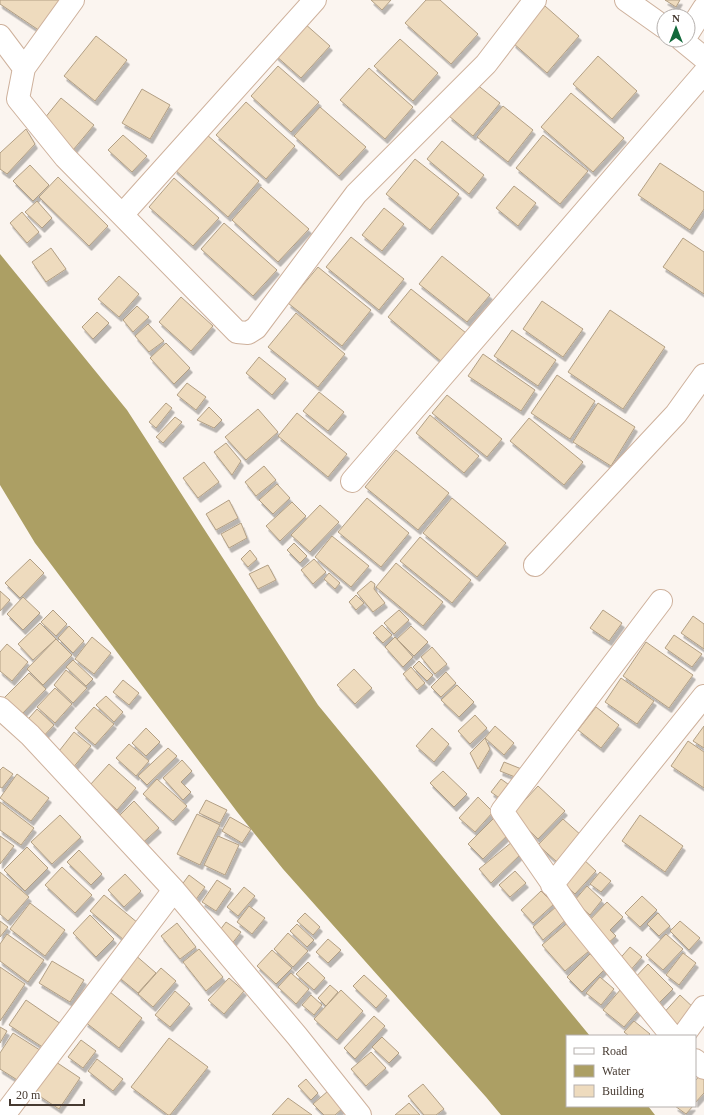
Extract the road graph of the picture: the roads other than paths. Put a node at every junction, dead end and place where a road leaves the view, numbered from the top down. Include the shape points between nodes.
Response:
1 (73, 0) edge
2 (315, 0) edge
3 (535, 0) edge
4 (626, 0) edge
5 (704, 8) edge
6 (696, 20) edge
7 (656, 21) edge
8 (0, 36) edge
9 (694, 48) edge
10 (704, 58) edge
11 (24, 68) junction
12 (704, 73) edge
13 (122, 215) junction
14 (704, 374) edge
15 (352, 481) dead end
16 (535, 565) dead end
17 (661, 601) dead end
18 (704, 696) edge
19 (0, 708) edge
20 (552, 885) junction
21 (174, 890) junction
22 (704, 1007) edge
23 (671, 1035) edge
24 (685, 1035) edge
25 (696, 1061) edge
26 (704, 1068) edge
27 (4, 1115) edge
28 (360, 1115) edge

1 - 11 street
2 - 13 street
3 - 13 street via 486,64 356,194 256,328 248,334 237,332
4 - 7 street
5 - 6 street
8 - 11 street
9 - 10 street
11 - 13 street via 18,99 65,157
12 - 15 street
14 - 16 street via 676,414
17 - 20 street via 502,811
18 - 20 street
19 - 21 street via 30,735
20 - 23 street
21 - 27 street
21 - 28 street via 298,1036
22 - 24 street
25 - 26 street

